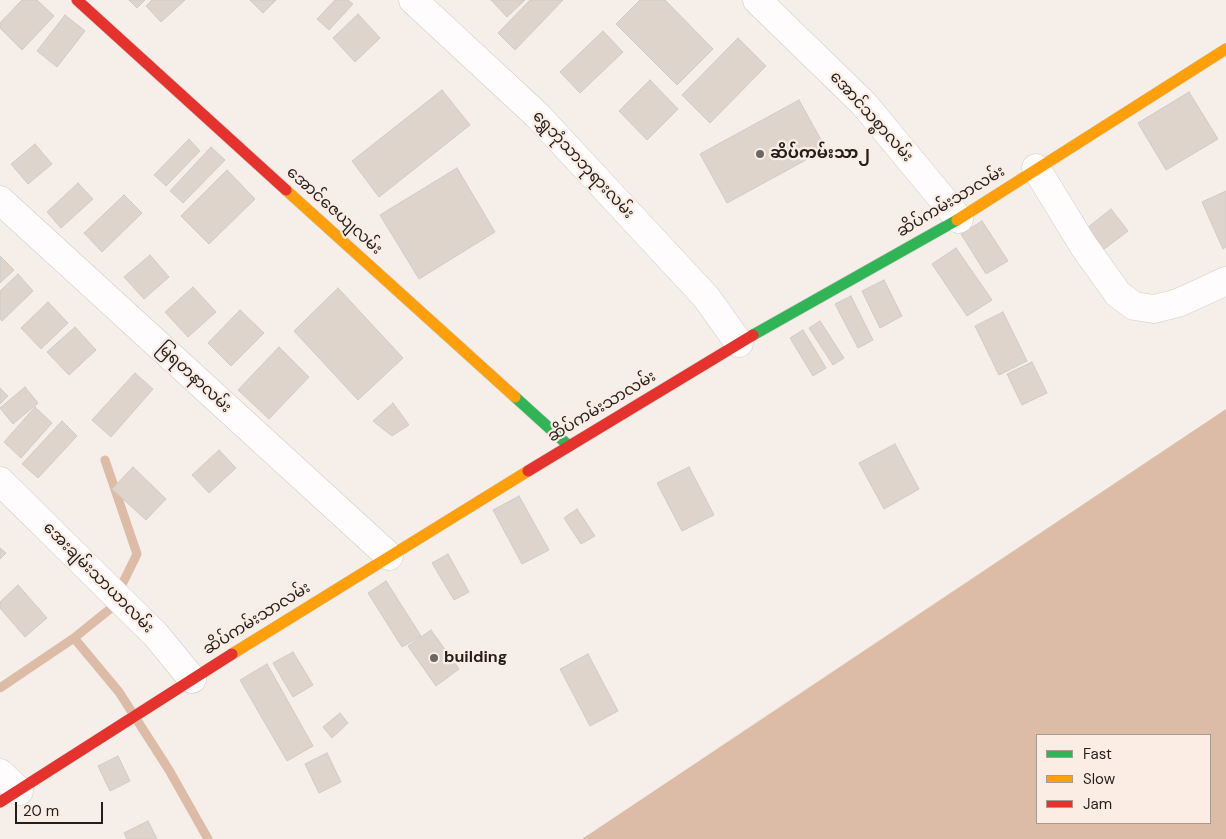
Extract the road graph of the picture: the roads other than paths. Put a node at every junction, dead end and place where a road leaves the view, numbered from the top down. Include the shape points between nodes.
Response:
1 (77, 0) edge
2 (412, 0) edge
3 (757, 0) edge
4 (1226, 49) edge
5 (1036, 168) junction
6 (0, 200) edge
7 (959, 219) junction
8 (1226, 281) edge
9 (740, 343) junction
10 (569, 446) junction
11 (0, 481) edge
12 (389, 556) junction
13 (192, 678) junction
14 (6, 789) edge

1 - 10 street, အောင်ဇေယျလမ်း
2 - 9 street, ရွှေဘုံသာဘုရားလမ်း via 537,115 706,297
3 - 7 street, အောင်သစ္စာလမ်း via 864,104
4 - 5 street, ဆိပ်ကမ်းသာလမ်း
5 - 7 street, ဆိပ်ကမ်းသာလမ်း
5 - 8 street via 1083,245 1118,294 1134,306 1154,309 1178,303
6 - 12 street, မြရတနာလမ်း
7 - 9 street, ဆိပ်ကမ်းသာလမ်း
9 - 10 street, ဆိပ်ကမ်းသာလမ်း
10 - 12 street, ဆိပ်ကမ်းသာလမ်း
11 - 13 street, အေးချမ်းသာယာလမ်း via 156,635
12 - 13 street, ဆိပ်ကမ်းသာလမ်း
13 - 14 street, ဆိပ်ကမ်းသာလမ်း

